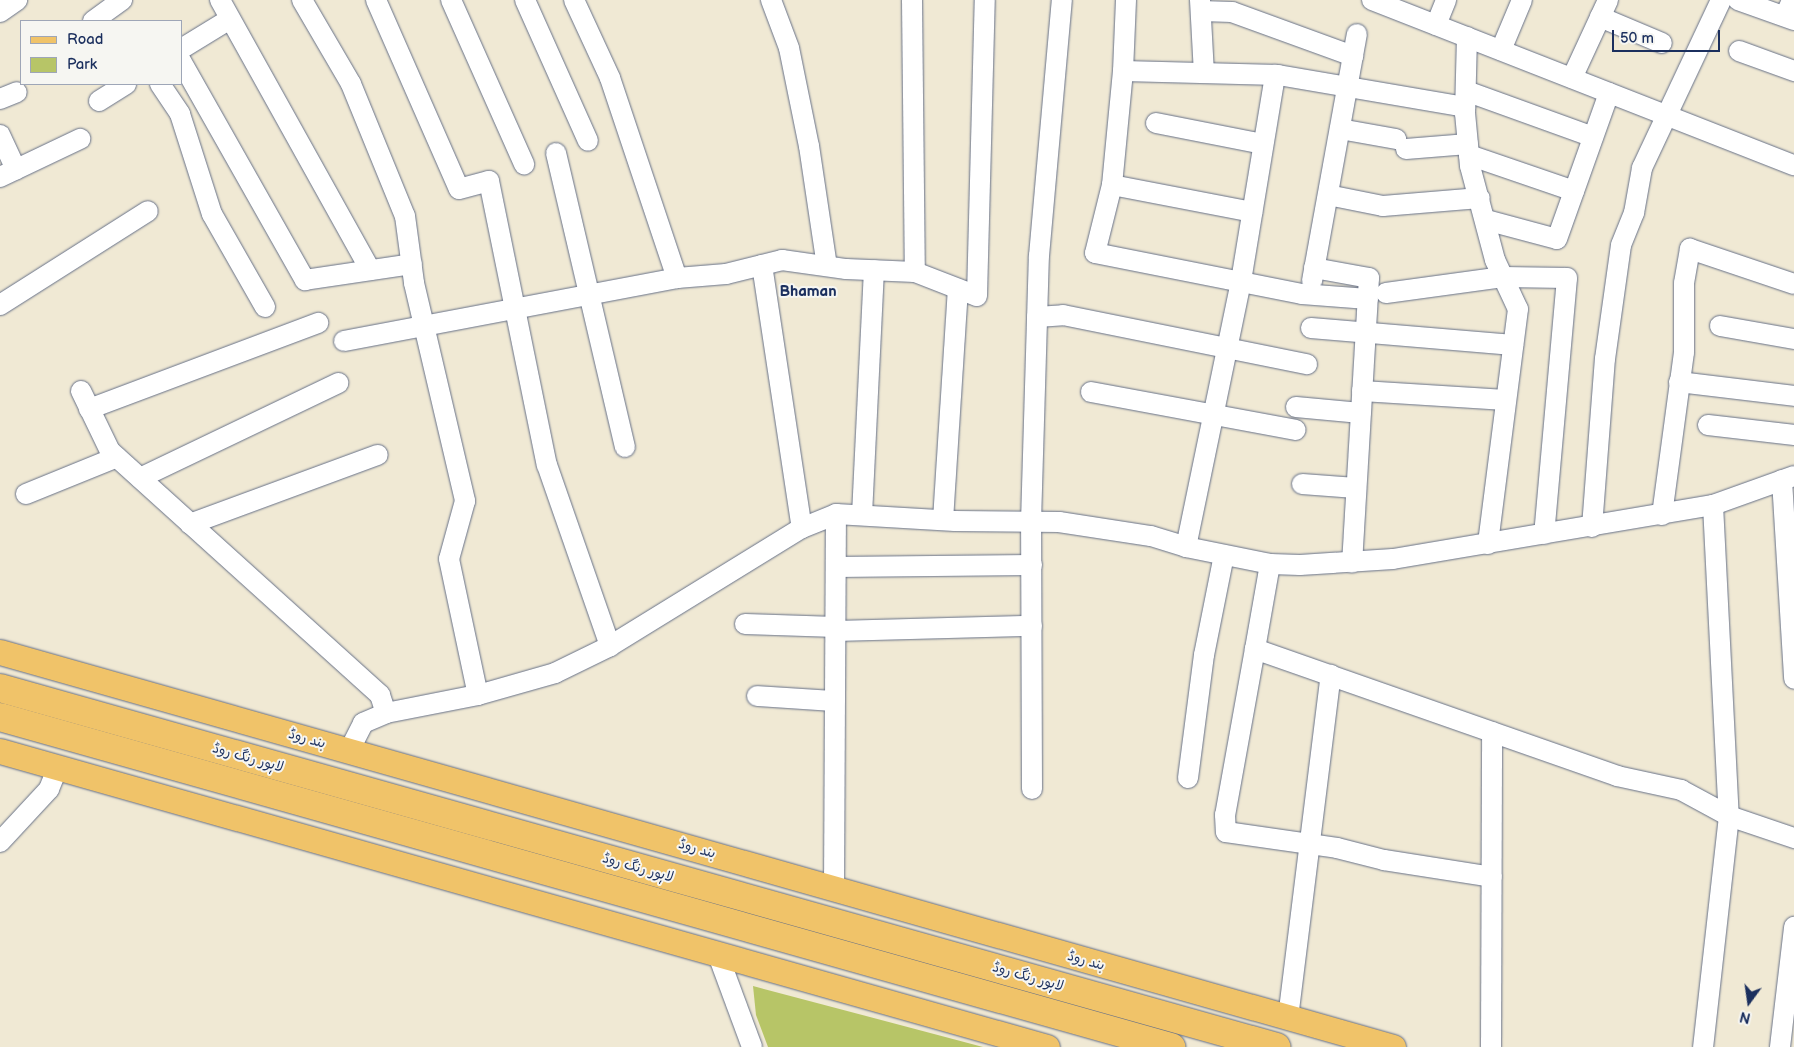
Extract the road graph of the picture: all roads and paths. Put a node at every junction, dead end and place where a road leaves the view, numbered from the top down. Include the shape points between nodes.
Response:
1 (17, 0) edge
2 (122, 0) edge
3 (220, 0) edge
4 (302, 0) edge
5 (376, 0) edge
6 (451, 0) edge
7 (525, 0) edge
8 (574, 0) edge
9 (771, 0) edge
10 (912, 0) edge
11 (985, 0) edge
12 (1062, 0) edge
13 (1126, 0) edge
14 (1372, 0) edge
15 (1446, 0) edge
16 (1522, 0) edge
17 (1720, 0) edge
18 (1738, 0) edge
19 (1201, 5) edge
20 (1604, 9) edge
21 (0, 12) edge
22 (1790, 12) edge
23 (230, 19) junction
24 (95, 20) edge
25 (1436, 25) junction
26 (1357, 34) dead end
27 (1467, 37) junction
28 (1662, 43) dead end
29 (182, 48) edge
30 (1501, 50) junction
31 (1739, 51) dead end
32 (1353, 56) junction
33 (182, 63) edge
34 (1123, 71) junction
35 (1794, 71) edge
36 (1204, 73) junction
37 (1274, 75) junction
38 (1572, 78) junction
39 (124, 85) edge
40 (161, 85) edge
41 (1347, 88) junction
42 (1609, 92) junction
43 (1465, 99) junction
44 (99, 101) dead end
45 (1666, 115) junction
46 (1156, 124) dead end
47 (1340, 129) junction
48 (0, 134) edge
49 (1593, 137) junction
50 (80, 139) dead end
51 (588, 141) dead end
52 (1263, 144) junction
53 (1469, 150) junction
54 (556, 153) dead end
55 (524, 164) dead end
56 (1794, 165) edge
57 (8, 173) edge
58 (1112, 185) junction
59 (1574, 191) junction
60 (1328, 195) junction
61 (1480, 198) junction
62 (148, 212) dead end
63 (1252, 212) junction
64 (1486, 220) junction
65 (412, 264) junction
66 (762, 265) junction
67 (827, 266) junction
68 (1314, 268) junction
69 (370, 270) junction
70 (874, 270) junction
71 (915, 272) junction
72 (1503, 277) junction
73 (678, 278) junction
74 (1241, 281) junction
75 (1794, 284) edge
76 (958, 289) junction
77 (592, 295) junction
78 (1310, 295) junction
79 (1377, 296) junction
80 (0, 305) edge
81 (265, 307) dead end
82 (515, 310) junction
83 (1036, 317) junction
84 (318, 323) dead end
85 (1720, 326) dead end
86 (424, 327) junction
87 (1311, 328) dead end
88 (1366, 333) junction
89 (1794, 339) edge
90 (344, 340) dead end
91 (1513, 345) junction
92 (1228, 346) junction
93 (1307, 364) dead end
94 (1680, 382) junction
95 (338, 383) dead end
96 (80, 391) dead end
97 (1362, 391) junction
98 (1091, 392) dead end
99 (1794, 396) edge
100 (1506, 400) junction
101 (1296, 407) dead end
102 (90, 409) junction
103 (1360, 413) junction
104 (1215, 415) junction
105 (1708, 424) dead end
106 (1296, 430) dead end
107 (1794, 435) edge
108 (626, 447) dead end
109 (378, 455) dead end
110 (117, 457) junction
111 (140, 478) junction
112 (1788, 478) edge
113 (1302, 484) dead end
114 (1356, 488) junction
115 (26, 494) dead end
116 (1713, 505) junction
117 (836, 514) junction
118 (862, 515) junction
119 (1662, 515) junction
120 (943, 520) junction
121 (1032, 522) junction
122 (190, 524) junction
123 (1592, 527) junction
124 (802, 528) junction
125 (1544, 534) junction
126 (1488, 544) junction
127 (1186, 547) junction
128 (1224, 555) junction
129 (1352, 562) junction
130 (1270, 564) junction
131 (1032, 565) junction
132 (836, 567) junction
133 (745, 624) dead end
134 (1032, 626) junction
135 (836, 629) junction
136 (610, 646) junction
137 (1255, 649) junction
138 (0, 652) edge
139 (1331, 675) junction
140 (1794, 679) edge
141 (0, 688) edge
142 (478, 695) junction
143 (757, 696) dead end
144 (835, 701) junction
145 (386, 713) junction
146 (0, 717) edge
147 (1492, 732) junction
148 (348, 750) junction
149 (0, 751) edge
150 (58, 767) junction
151 (1188, 778) dead end
152 (1032, 789) dead end
153 (1729, 816) junction
154 (1794, 838) edge
155 (0, 842) edge
156 (1310, 845) junction
157 (1492, 877) junction
158 (834, 888) junction
159 (1794, 927) edge
160 (718, 955) junction
161 (1288, 1018) junction
162 (752, 1047) edge
163 (1047, 1047) edge
164 (1171, 1047) edge
165 (1276, 1047) edge
166 (1393, 1047) edge
167 (1491, 1047) edge
168 (1703, 1047) edge
169 (1780, 1047) edge

1 - 21 street
2 - 24 street
3 - 23 street
4 - 65 street via 351,84 405,216
5 - 82 street via 459,189 489,181
6 - 55 street
7 - 51 street
8 - 73 street via 610,78
9 - 67 street via 789,48 809,146
10 - 71 street
11 - 76 street via 977,296
12 - 83 street
13 - 34 street
14 - 25 street
15 - 25 street
16 - 30 street
17 - 45 street
18 - 22 street
19 - 32 street via 1232,12
19 - 36 street
20 - 28 street
20 - 38 street
23 - 29 street
23 - 69 street
25 - 27 street
26 - 32 street
27 - 30 street
27 - 43 street
30 - 38 street
31 - 35 street
32 - 41 street
33 - 69 street via 305,280
34 - 36 street
34 - 58 street
36 - 37 street
37 - 41 street
37 - 52 street
38 - 42 street
39 - 44 street
40 - 81 street via 180,114 212,214
41 - 43 street
41 - 47 street
42 - 45 street
42 - 49 street
43 - 49 street
43 - 53 street
45 - 56 street
45 - 123 street via 1642,168 1634,213 1621,245 1605,359
46 - 52 street
47 - 53 street via 1401,144
47 - 60 street
48 - 57 street
49 - 59 street
50 - 57 street
52 - 63 street
53 - 59 street
53 - 61 street
54 - 77 street
58 - 63 street
58 - 74 street via 1095,253
59 - 64 street via 1557,239
60 - 61 street via 1383,206
60 - 68 street
61 - 64 street
62 - 80 street
63 - 74 street
64 - 72 street
65 - 69 street
65 - 86 street
66 - 67 street via 782,260
66 - 73 street via 726,274
66 - 124 street
67 - 70 street
68 - 78 street
68 - 79 street via 1369,278
70 - 71 street
70 - 118 street
71 - 76 street
72 - 79 street
72 - 91 street via 1518,309
72 - 125 street via 1567,278
73 - 77 street
74 - 78 street
74 - 92 street
75 - 94 street via 1690,249 1684,283 1684,352
76 - 120 street
77 - 82 street
77 - 108 street
78 - 79 street
79 - 88 street
82 - 86 street
82 - 136 street via 547,465
83 - 92 street via 1063,315 1130,331
83 - 121 street
84 - 102 street
85 - 89 street
86 - 90 street
86 - 142 street via 465,500 449,559
87 - 88 street
88 - 91 street
88 - 97 street
91 - 100 street
92 - 93 street
92 - 104 street
94 - 99 street
94 - 119 street
95 - 111 street
96 - 102 street
97 - 100 street
97 - 103 street
98 - 104 street
100 - 126 street
101 - 103 street
102 - 110 street via 110,451
103 - 114 street
104 - 106 street
104 - 127 street
105 - 107 street
109 - 122 street
110 - 111 street
110 - 115 street
111 - 122 street
112 - 116 street
112 - 140 street
113 - 114 street
114 - 129 street
116 - 119 street
116 - 153 street
117 - 118 street
117 - 124 street
117 - 132 street
118 - 120 street
119 - 123 street
120 - 121 street
121 - 127 street via 1059,522 1151,536
121 - 131 street
122 - 145 street via 380,695
123 - 125 street
124 - 136 street
125 - 126 street
126 - 129 street via 1394,559
127 - 128 street
128 - 130 street
128 - 151 street via 1204,655
129 - 130 street
130 - 137 street
131 - 132 street
131 - 134 street
132 - 135 street
133 - 135 street
134 - 135 street
134 - 152 street
135 - 144 street
136 - 142 street via 555,673
137 - 139 street
137 - 156 street via 1225,815 1226,832
138 - 148 main road, بند روڈ
139 - 147 street
139 - 156 street
141 - 165 highway, لاہور رنگ روڈ
142 - 145 street
143 - 144 street
144 - 158 street
145 - 148 street via 363,723
146 - 164 highway, لاہور رنگ روڈ
147 - 153 street via 1617,776 1682,790
147 - 157 street
148 - 158 main road, بند روڈ
149 - 150 main road
150 - 155 street via 49,789
150 - 160 main road
153 - 154 street
153 - 168 street
156 - 157 street
156 - 161 street
157 - 167 street
158 - 161 main road, بند روڈ
159 - 169 street
160 - 162 street
160 - 163 main road
161 - 166 main road, بند روڈ

